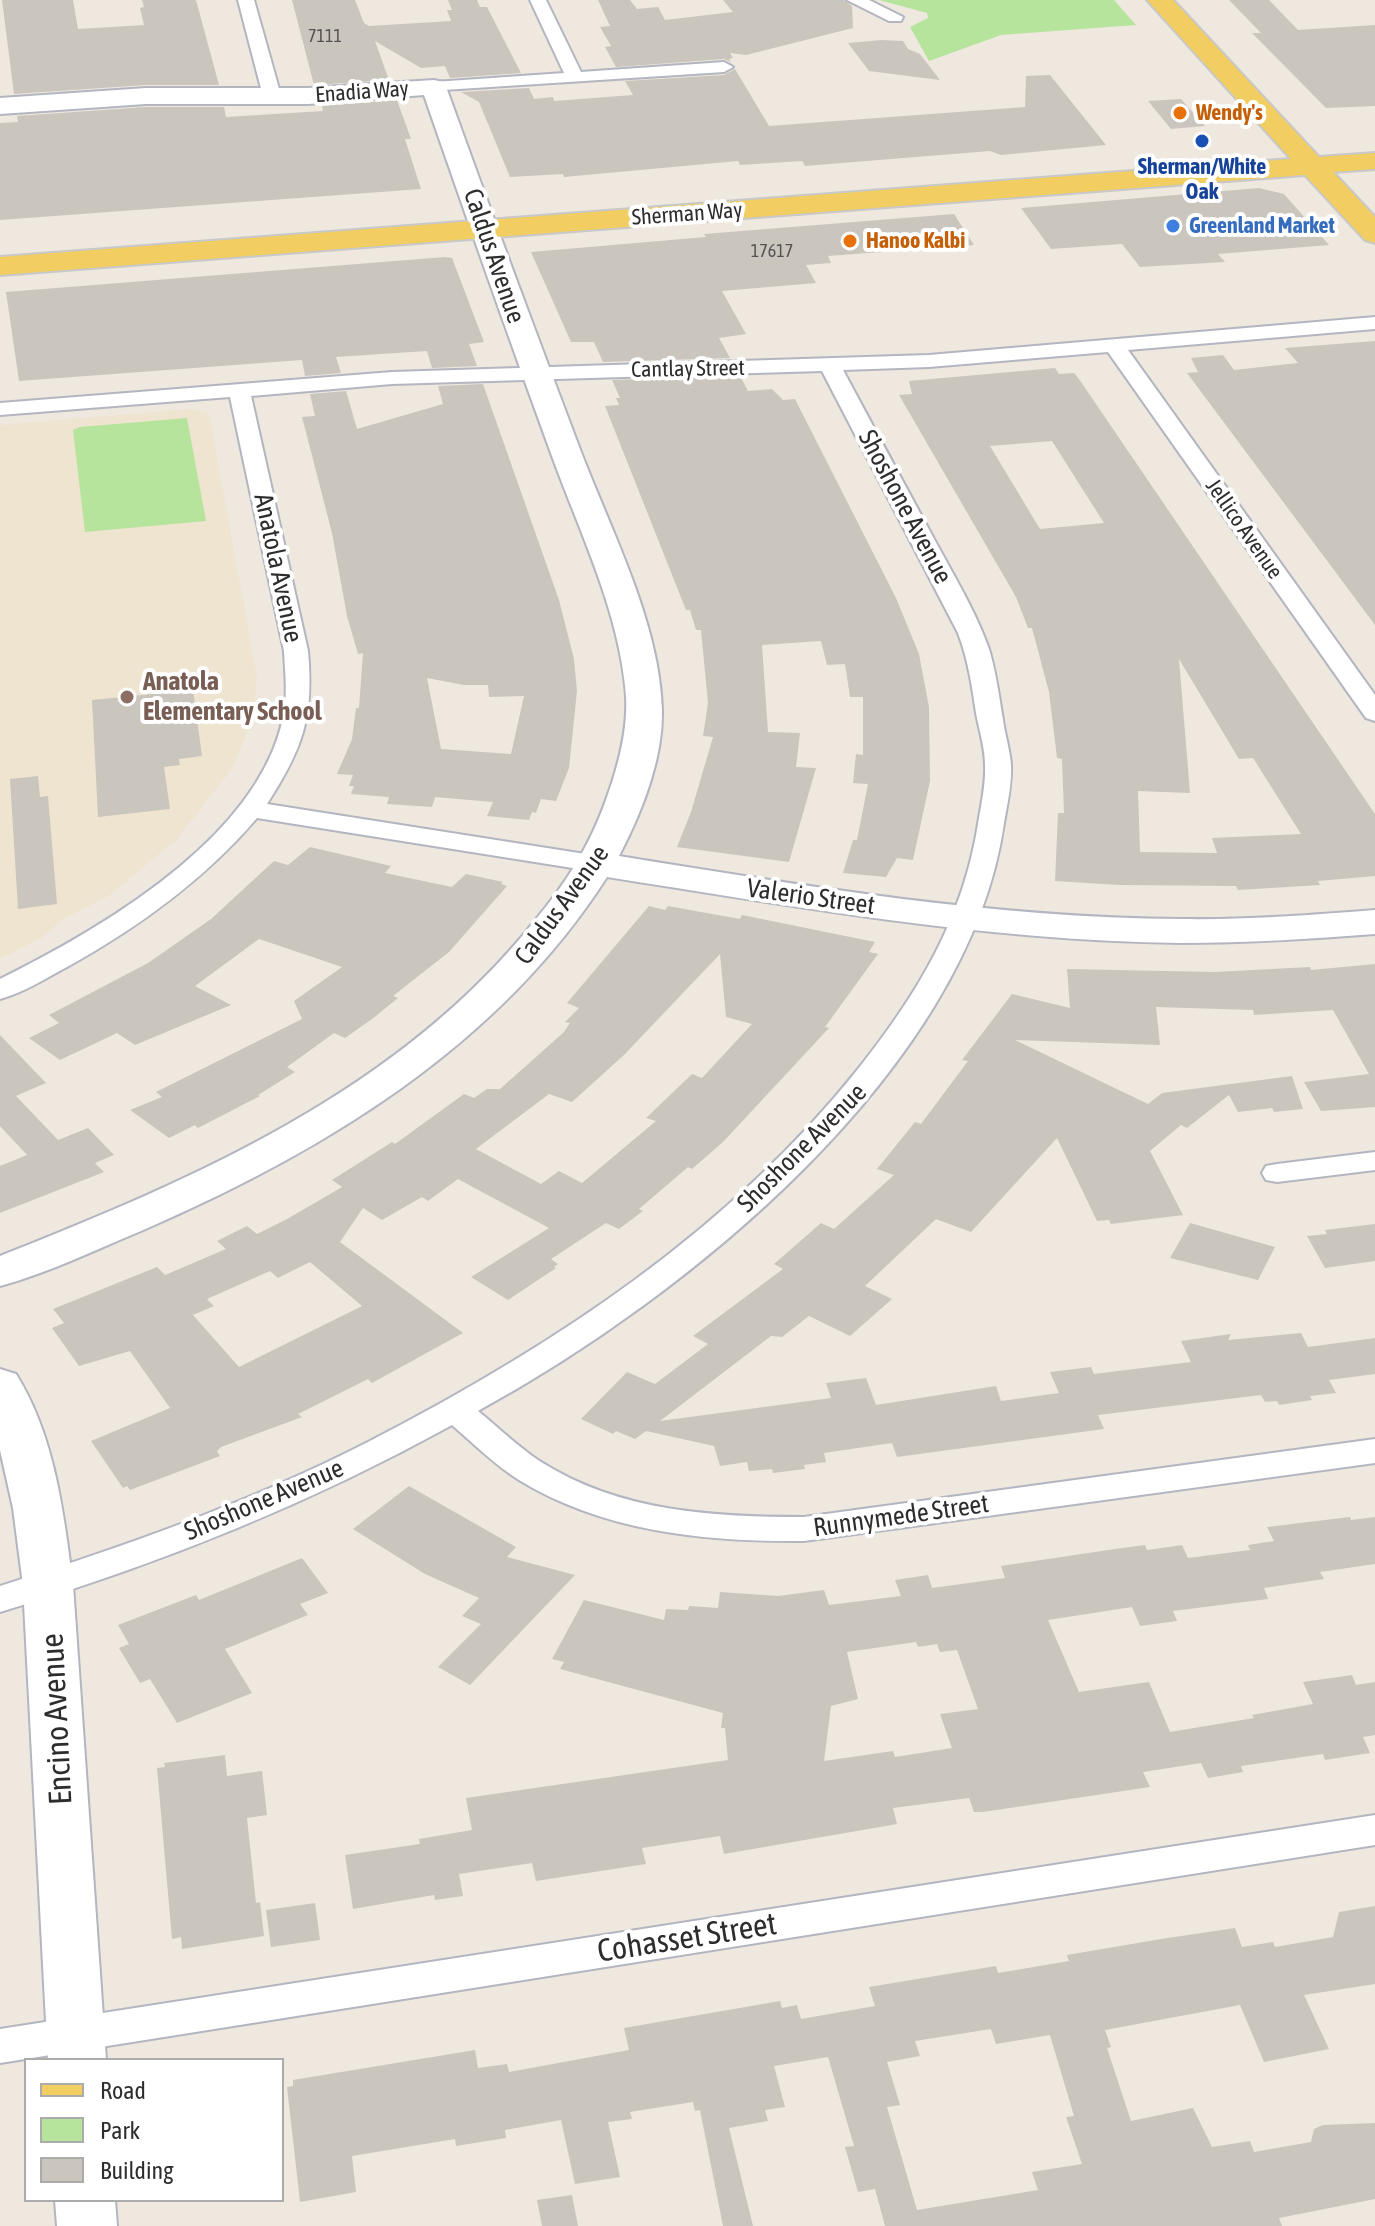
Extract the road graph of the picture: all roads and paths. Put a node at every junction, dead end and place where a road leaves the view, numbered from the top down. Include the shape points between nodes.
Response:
1 (246, 0) edge
2 (538, 0) edge
3 (855, 0) edge
4 (1159, 0) edge
5 (895, 17) dead end
6 (724, 67) dead end
7 (575, 77) junction
8 (434, 87) junction
9 (272, 96) junction
10 (0, 106) edge
11 (1375, 143) edge
12 (1304, 157) junction
13 (1375, 161) edge
14 (480, 219) junction
15 (1375, 234) edge
16 (0, 245) edge
17 (0, 266) edge
18 (1375, 323) edge
19 (1114, 346) junction
20 (830, 366) junction
21 (536, 373) junction
22 (239, 389) junction
23 (0, 409) edge
24 (1375, 713) edge
25 (251, 809) junction
26 (598, 864) junction
27 (969, 918) junction
28 (1375, 922) edge
29 (0, 990) edge
30 (1375, 1161) edge
31 (1277, 1173) dead end
32 (0, 1272) edge
33 (0, 1385) edge
34 (456, 1410) junction
35 (1375, 1451) edge
36 (48, 1585) junction
37 (0, 1599) edge
38 (1375, 1830) edge
39 (0, 2046) edge
40 (76, 2047) edge
41 (85, 2202) edge
42 (87, 2226) edge

1 - 9 street
2 - 7 street
3 - 5 street
4 - 12 main road
6 - 7 street, Enadia Way
7 - 8 street, Enadia Way
8 - 9 street, Enadia Way
8 - 14 street, Caldus Avenue
9 - 10 street, Enadia Way via 146,96
11 - 12 main road, Sherman Way
12 - 13 main road, Sherman Way
12 - 14 main road, Sherman Way
12 - 15 main road
14 - 16 main road, Sherman Way
14 - 17 main road, Sherman Way
14 - 21 street, Caldus Avenue
18 - 19 street, Cantlay Street
19 - 20 street, Cantlay Street
19 - 24 street, Jellico Avenue
20 - 21 street, Cantlay Street
20 - 27 street, Shoshone Avenue via 958,604 978,652 998,765 991,825
21 - 22 street, Cantlay Street
21 - 26 street, Caldus Avenue via 631,626 643,678 644,724 633,771 619,820
22 - 23 street, Cantlay Street
22 - 25 street, Anatola Avenue via 296,651 299,688 293,729
25 - 26 street, Valerio Street
25 - 29 street, Anatola Avenue via 193,868 136,914
26 - 27 street, Valerio Street
26 - 32 street, Caldus Avenue via 532,954 483,1004 349,1107 249,1166 168,1205
27 - 28 street, Valerio Street via 1157,930
27 - 34 street, Shoshone Avenue via 926,998 878,1070 799,1159 711,1237 603,1319
30 - 31 street
33 - 36 street, Encino Avenue via 28,1465
34 - 35 street, Runnymede Street via 530,1471 580,1496 688,1526 759,1530 804,1529
34 - 36 street, Shoshone Avenue via 297,1491
36 - 37 street
36 - 40 street, Encino Avenue
38 - 40 street, Cohasset Street
39 - 40 street, Cohasset Street
41 - 42 street

